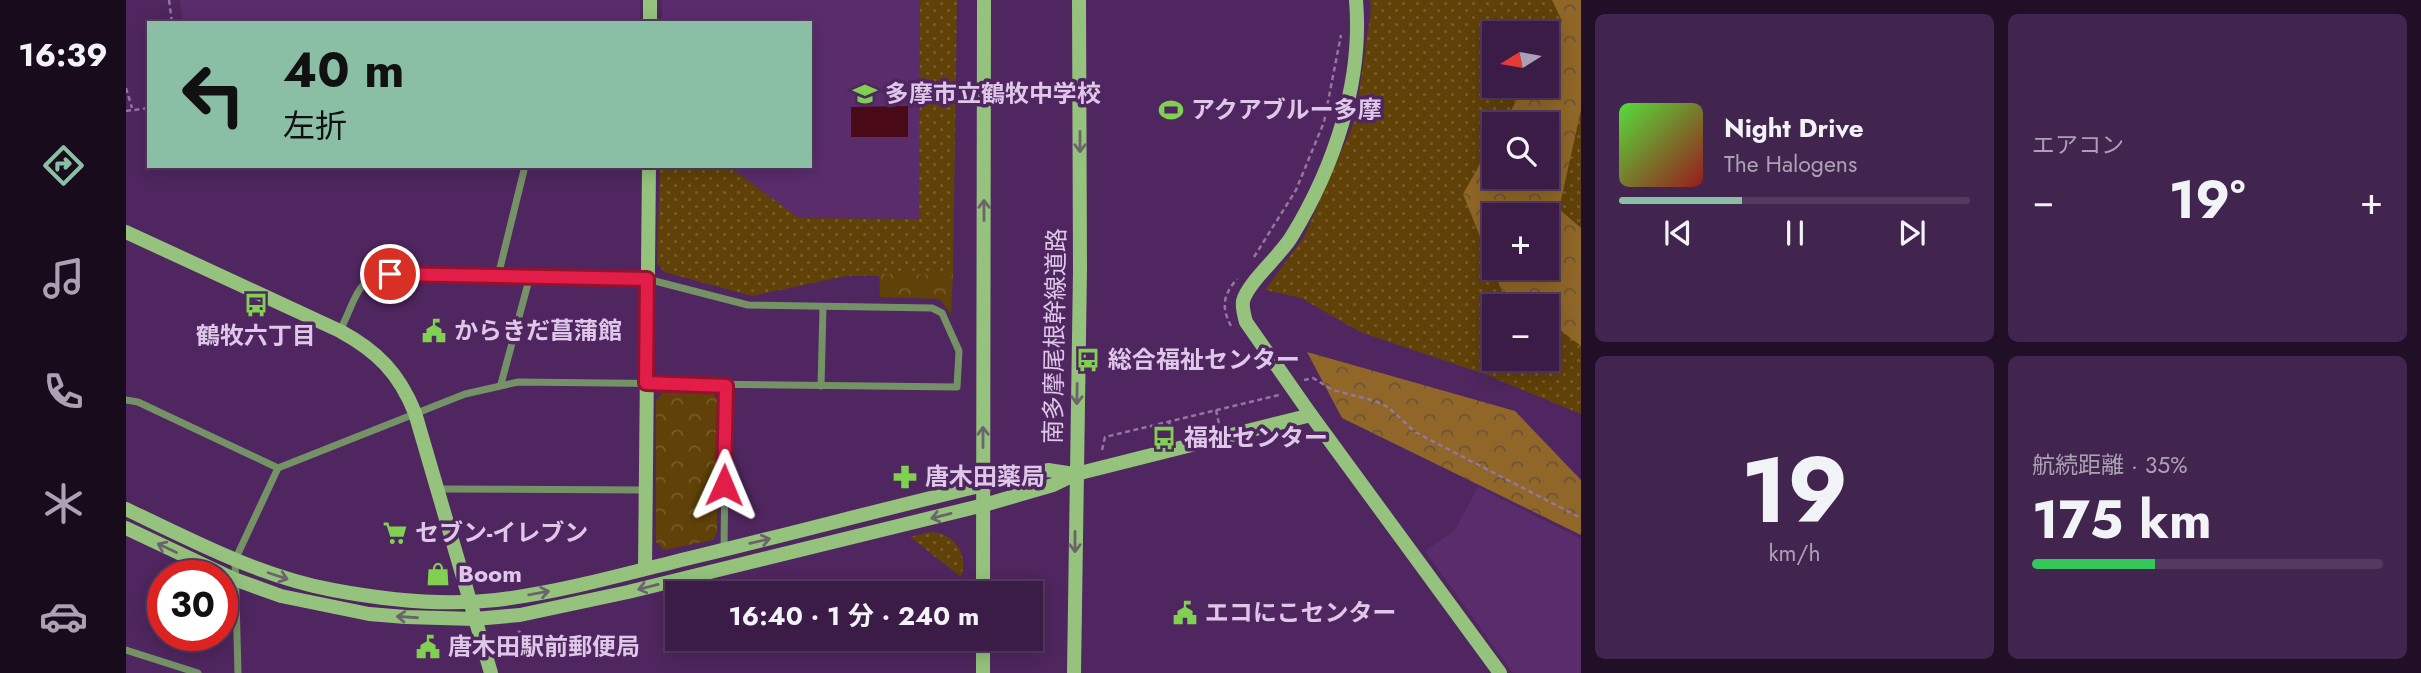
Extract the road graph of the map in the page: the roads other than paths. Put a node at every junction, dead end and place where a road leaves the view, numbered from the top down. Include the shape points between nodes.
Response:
1 (650, 0) edge
2 (984, 0) edge
3 (1079, 0) edge
4 (1356, 0) edge
5 (650, 21) edge
6 (525, 168) edge
7 (649, 168) edge
8 (126, 232) edge
9 (498, 276) junction
10 (530, 276) junction
11 (647, 279) junction
12 (823, 307) junction
13 (340, 331) junction
14 (646, 383) junction
15 (501, 384) junction
16 (726, 386) junction
17 (821, 386) junction
18 (126, 400) edge
19 (415, 412) junction
20 (1311, 415) junction
21 (278, 468) junction
22 (1076, 474) junction
23 (983, 485) junction
24 (439, 489) junction
25 (645, 491) junction
26 (984, 505) junction
27 (126, 509) edge
28 (126, 528) edge
29 (724, 550) junction
30 (194, 560) edge
31 (235, 560) joint
32 (238, 561) edge
33 (645, 568) junction
34 (238, 580) edge
35 (983, 581) edge
36 (471, 602) junction
37 (475, 619) junction
38 (126, 650) edge
39 (237, 651) edge
40 (983, 651) edge
41 (198, 673) edge
42 (238, 673) edge
43 (491, 673) edge
44 (983, 673) edge
45 (1074, 673) edge
46 (1500, 673) edge

1 - 5 main road
23 -> 2 main road
3 -> 22 main road, 南多摩尾根幹線道路
4 - 20 main road via 1352,74 1334,150 1290,239 1244,300 1246,322
6 - 9 street
7 - 11 main road
8 - 13 main road
9 - 10 street
9 - 13 street via 374,275 363,282
10 - 11 street
10 - 15 street
11 - 12 street via 748,305
11 - 14 main road
12 - 17 street
12 - 17 street via 932,308 942,313 958,351 957,387
13 - 19 main road via 386,364
14 - 15 street
14 - 16 street
14 - 25 main road
15 - 19 street
16 - 17 street
16 - 29 street
18 - 21 street
19 - 21 street
19 - 24 main road
20 - 22 main road
20 - 46 main road
21 - 31 street
22 - 23 main road via 1048,470
22 - 26 main road
22 -> 45 main road, 南多摩尾根幹線道路
23 - 26 main road
29 -> 23 main road
24 - 25 street
24 - 36 main road
25 - 33 main road
26 - 35 main road
26 -> 37 main road via 560,607
27 - 31 main road
30 -> 28 main road
29 - 33 main road
32 -> 36 main road via 332,590 404,600
36 -> 33 main road via 555,590
37 -> 34 main road via 342,609 281,596
36 - 37 main road
37 - 43 main road
38 - 41 street
39 - 42 street
40 - 44 main road

